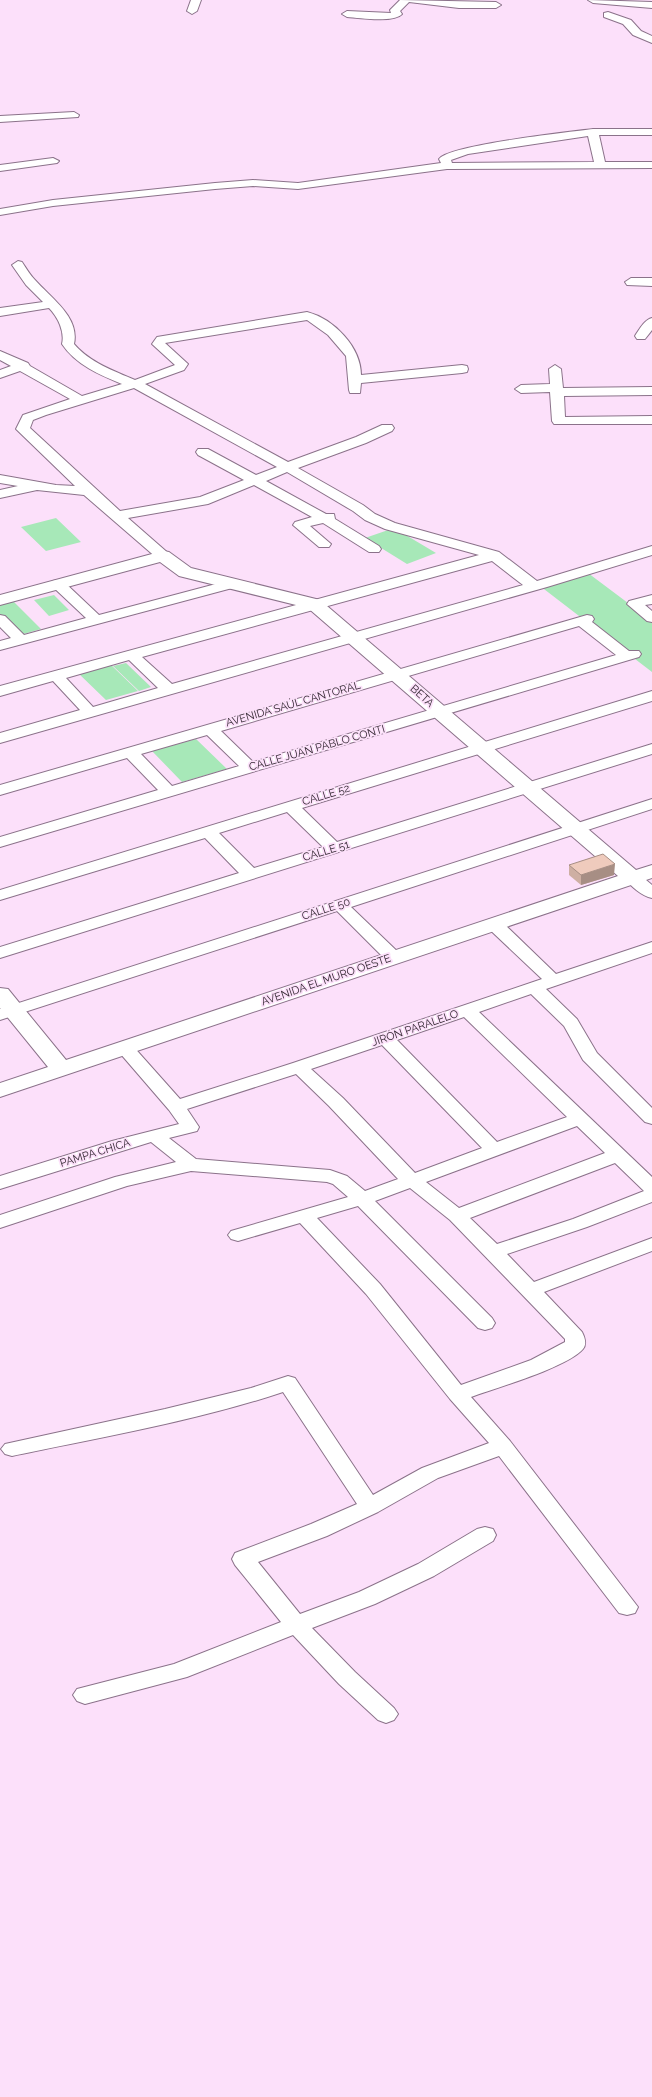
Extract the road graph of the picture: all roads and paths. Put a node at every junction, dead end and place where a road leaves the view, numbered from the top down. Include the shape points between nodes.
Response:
1 (196, 0) edge
2 (406, 0) edge
3 (412, 0) edge
4 (593, 0) edge
5 (635, 0) edge
6 (622, 2) junction
7 (434, 4) junction
8 (496, 5) dead end
9 (652, 5) edge
10 (192, 11) dead end
11 (470, 12) dead end
12 (347, 14) dead end
13 (608, 15) dead end
14 (652, 40) edge
15 (74, 115) dead end
16 (0, 119) edge
17 (593, 132) junction
18 (651, 132) edge
19 (538, 139) junction
20 (652, 144) edge
21 (53, 161) dead end
22 (652, 165) edge
23 (447, 166) junction
24 (540, 166) junction
25 (600, 166) junction
26 (0, 168) edge
27 (0, 212) edge
28 (18, 265) dead end
29 (631, 282) dead end
30 (652, 282) edge
31 (50, 304) junction
32 (0, 312) edge
33 (652, 322) edge
34 (641, 336) dead end
35 (0, 355) edge
36 (24, 366) junction
37 (462, 369) dead end
38 (555, 369) dead end
39 (0, 374) edge
40 (135, 384) junction
41 (521, 389) dead end
42 (556, 390) junction
43 (652, 391) edge
44 (81, 400) junction
45 (652, 420) edge
46 (387, 428) dead end
47 (203, 452) dead end
48 (289, 468) junction
49 (0, 479) edge
50 (255, 480) junction
51 (41, 486) junction
52 (88, 491) junction
53 (0, 494) edge
54 (361, 510) junction
55 (116, 516) junction
56 (324, 518) junction
57 (324, 544) dead end
58 (374, 549) dead end
59 (652, 550) edge
60 (494, 555) junction
61 (163, 556) junction
62 (58, 584) junction
63 (231, 584) junction
64 (534, 586) junction
65 (652, 599) edge
66 (0, 600) edge
67 (314, 604) junction
68 (652, 618) edge
69 (0, 619) edge
70 (96, 620) junction
71 (353, 637) junction
72 (21, 640) junction
73 (0, 646) edge
74 (132, 655) junction
75 (631, 655) joint
76 (397, 674) junction
77 (56, 676) junction
78 (169, 690) junction
79 (0, 691) edge
80 (652, 696) edge
81 (92, 712) junction
82 (440, 712) junction
83 (209, 728) junction
84 (0, 738) edge
85 (480, 748) junction
86 (652, 749) edge
87 (130, 752) junction
88 (250, 768) junction
89 (527, 788) junction
90 (0, 790) edge
91 (169, 792) junction
92 (652, 804) edge
93 (290, 806) junction
94 (576, 829) junction
95 (208, 831) junction
96 (0, 842) edge
97 (334, 848) junction
98 (250, 874) junction
99 (643, 874) edge
100 (652, 893) edge
101 (0, 895) edge
102 (340, 905) junction
103 (494, 924) junction
104 (652, 946) edge
105 (0, 953) edge
106 (393, 957) junction
107 (553, 980) junction
108 (534, 987) junction
109 (0, 994) edge
110 (467, 1010) junction
111 (7, 1012) edge
112 (385, 1038) junction
113 (125, 1048) junction
114 (299, 1067) junction
115 (62, 1070) junction
116 (0, 1090) edge
117 (176, 1106) junction
118 (652, 1118) edge
119 (579, 1119) junction
120 (154, 1135) junction
121 (494, 1150) junction
122 (617, 1155) junction
123 (190, 1165) junction
124 (410, 1180) junction
125 (0, 1183) edge
126 (652, 1188) edge
127 (652, 1195) edge
128 (362, 1199) junction
129 (303, 1215) junction
130 (457, 1216) junction
131 (0, 1222) edge
132 (238, 1235) dead end
133 (652, 1244) edge
134 (494, 1252) junction
135 (531, 1290) junction
136 (486, 1323) dead end
137 (457, 1394) junction
138 (503, 1446) junction
139 (12, 1449) dead end
140 (370, 1507) junction
141 (485, 1535) dead end
142 (627, 1607) dead end
143 (297, 1625) junction
144 (85, 1695) dead end
145 (386, 1714) dead end

1 - 10 street
2 - 12 street via 398,6 395,10 397,14 393,16
3 - 7 street
4 - 6 street
5 - 6 street
6 - 9 street
7 - 8 street
7 - 11 street via 435,11
13 - 14 street via 627,22 638,33
15 - 16 street
17 - 18 street
17 - 19 street
17 - 25 street
18 - 20 street
19 - 23 street via 457,153 445,159
19 - 24 street
21 - 26 street
22 - 25 street
23 - 24 street
23 - 27 street via 298,186 253,183 215,186 53,203
24 - 25 street
28 - 31 street
29 - 30 street
31 - 32 street
31 - 40 street via 59,312 70,335 68,344 75,354 110,374
33 - 34 street
35 - 36 street
36 - 39 street
36 - 44 street
37 - 40 street via 355,385 352,357 346,346 317,318 307,316 161,340 158,344 181,365
38 - 42 street
40 - 44 street
40 - 48 street
41 - 42 street
42 - 43 street
42 - 45 street via 559,421
44 - 52 street via 28,418 23,428
46 - 48 street
47 - 50 street
48 - 50 street
48 - 54 street
49 - 51 street
50 - 55 street via 203,501
50 - 56 street
51 - 52 street
51 - 53 street
52 - 55 street
54 - 56 street
54 - 60 street via 390,526
55 - 61 street
56 - 57 street via 300,525
56 - 58 street
59 - 64 street
60 - 64 street
60 - 67 street
61 - 62 street
61 - 63 street, BETA via 185,572
62 - 66 street
62 - 70 street
63 - 67 street, BETA
63 - 70 street
64 - 71 street
65 - 68 street via 634,604
67 - 71 street, BETA
67 - 74 street
69 - 72 street
70 - 72 street
71 - 76 street, BETA
71 - 78 street
72 - 73 street
74 - 77 street
74 - 78 street
75 - 76 street, AVENIDA SAÚL CANTORAL via 584,620
75 - 82 street, CALLE JUAN PABLO CONTI
76 - 82 street, BETA
76 - 83 street, AVENIDA SAÚL CANTORAL
77 - 79 street
77 - 81 street
78 - 81 street
80 - 85 street, CALLE 52
81 - 84 street
82 - 85 street, BETA
82 - 88 street, CALLE JUAN PABLO CONTI
83 - 87 street, AVENIDA SAÚL CANTORAL
83 - 88 street
85 - 89 street, BETA
85 - 93 street, CALLE 52
86 - 89 street, CALLE 51
87 - 90 street, AVENIDA SAÚL CANTORAL
87 - 91 street
88 - 91 street, CALLE JUAN PABLO CONTI
89 - 94 street, BETA
89 - 97 street, CALLE 51
91 - 96 street, CALLE JUAN PABLO CONTI
92 - 94 street, CALLE 50
93 - 95 street, CALLE 52
93 - 97 street
94 - 99 street, BETA
94 - 102 street, CALLE 50
95 - 98 street
95 - 101 street, CALLE 52
97 - 98 street, CALLE 51
98 - 105 street, CALLE 51
99 - 100 street, BETA
99 - 103 street, AVENIDA EL MURO OESTE
102 - 106 street
102 - 111 street, CALLE 50
103 - 106 street, AVENIDA EL MURO OESTE
103 - 107 street
104 - 107 street, JIRÓN PARALELO
106 - 113 street, AVENIDA EL MURO OESTE
107 - 108 street, JIRÓN PARALELO
108 - 110 street, JIRÓN PARALELO
108 - 118 street via 571,1023 589,1056
109 - 111 street
110 - 112 street, JIRÓN PARALELO
110 - 119 street
111 - 115 street
112 - 114 street, JIRÓN PARALELO
112 - 121 street
113 - 115 street, AVENIDA EL MURO OESTE
113 - 117 street
114 - 117 street, JIRÓN PARALELO
114 - 124 street
115 - 116 street, AVENIDA EL MURO OESTE
117 - 120 street, PAMPA CHICA via 190,1127
119 - 121 street
119 - 122 street
120 - 123 street
120 - 125 street, PAMPA CHICA via 67,1160
121 - 124 street
122 - 126 street
122 - 130 street
123 - 128 street via 330,1176 340,1180
123 - 131 street via 122,1181
124 - 128 street
124 - 130 street
127 - 134 street
128 - 129 street
128 - 136 street
129 - 132 street
129 - 137 street via 372,1289
130 - 134 street
133 - 135 street
134 - 135 street
135 - 137 street via 575,1337 575,1345 550,1359
137 - 138 street
138 - 140 street via 430,1473
138 - 142 street
139 - 140 street via 165,1416 255,1394 288,1383
140 - 143 street via 243,1559
141 - 143 street via 400,1583
143 - 144 street via 227,1650 179,1671
143 - 145 street via 361,1692

